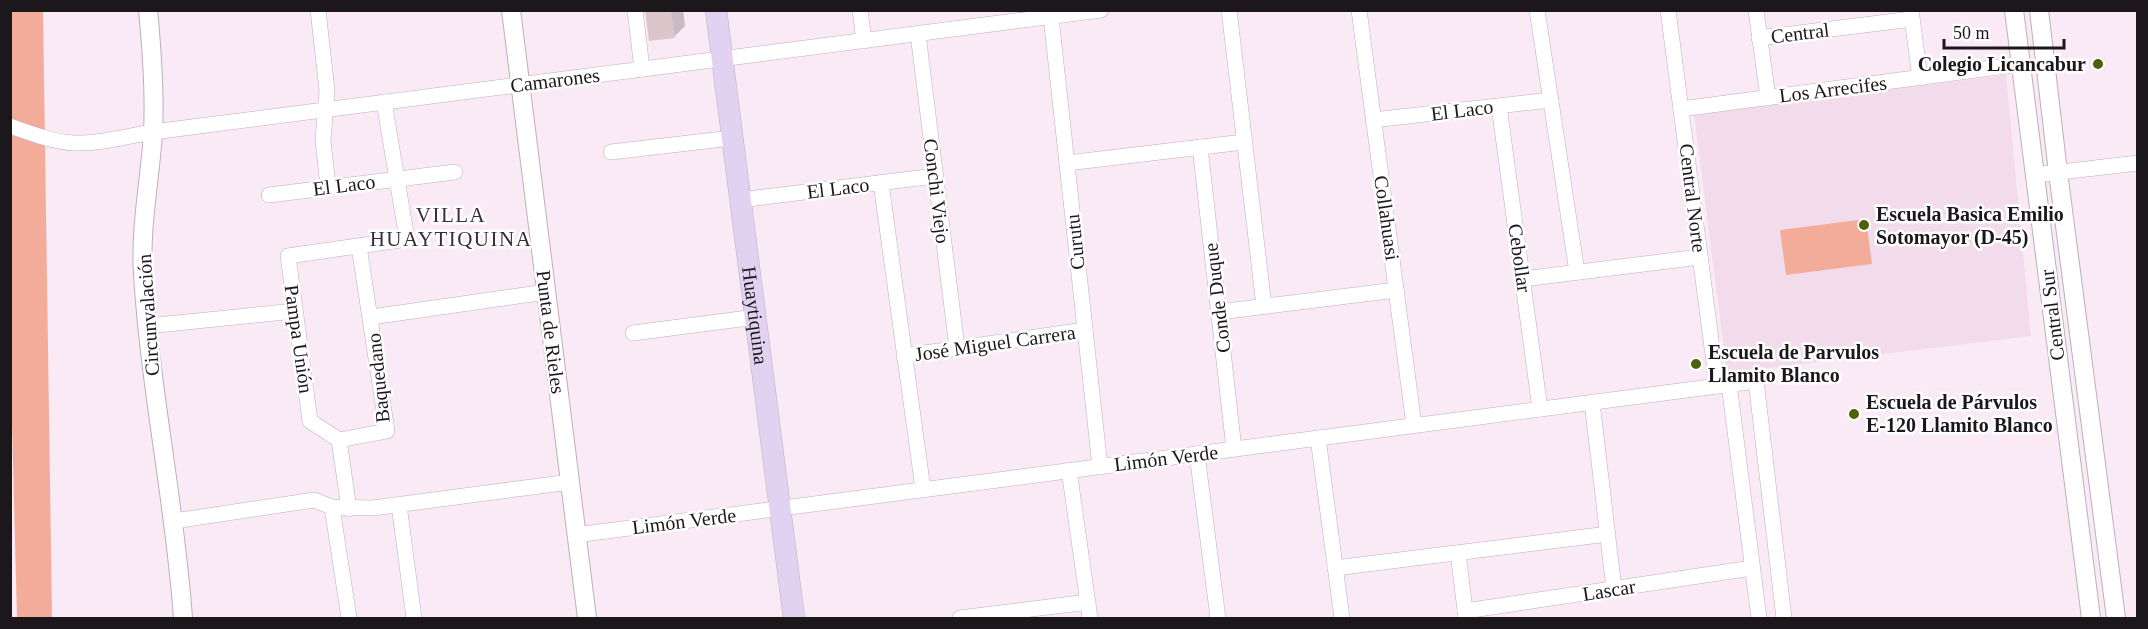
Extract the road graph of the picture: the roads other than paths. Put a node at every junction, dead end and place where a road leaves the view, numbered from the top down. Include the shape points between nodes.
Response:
1 (148, 10) edge
2 (318, 10) edge
3 (511, 10) edge
4 (634, 10) edge
5 (716, 10) edge
6 (860, 10) edge
7 (1101, 10) edge
8 (1229, 10) edge
9 (1359, 10) edge
10 (1537, 10) edge
11 (1668, 10) edge
12 (1755, 10) edge
13 (2014, 10) edge
14 (2039, 10) edge
15 (1912, 15) edge
16 (1051, 17) junction
17 (918, 34) junction
18 (1759, 38) junction
19 (864, 41) junction
20 (722, 59) junction
21 (2021, 64) junction
22 (642, 69) junction
23 (1920, 78) junction
24 (519, 85) junction
25 (1768, 98) junction
26 (1551, 100) junction
27 (384, 102) junction
28 (1499, 106) junction
29 (1681, 109) junction
30 (326, 110) junction
31 (1373, 120) junction
32 (10, 126) edge
33 (153, 132) junction
34 (732, 138) junction
35 (1244, 142) junction
36 (1200, 147) junction
37 (611, 152) dead end
38 (1067, 163) junction
39 (2138, 163) edge
40 (455, 172) dead end
41 (2058, 172) junction
42 (2035, 175) junction
43 (936, 176) junction
44 (397, 179) junction
45 (881, 183) junction
46 (328, 186) junction
47 (269, 195) dead end
48 (740, 200) junction
49 (359, 246) junction
50 (1700, 257) junction
51 (1577, 272) junction
52 (1522, 279) junction
53 (1396, 290) junction
54 (546, 292) junction
55 (1264, 306) junction
56 (295, 311) junction
57 (1218, 312) junction
58 (371, 317) junction
59 (756, 317) junction
60 (147, 326) junction
61 (1085, 330) junction
62 (633, 333) dead end
63 (957, 348) junction
64 (904, 356) junction
65 (1723, 385) junction
66 (1592, 402) junction
67 (1540, 409) junction
68 (1414, 425) junction
69 (1318, 438) junction
70 (339, 440) junction
71 (1234, 449) junction
72 (1197, 454) junction
73 (1100, 466) junction
74 (1069, 470) junction
75 (570, 482) junction
76 (923, 489) junction
77 (399, 505) junction
78 (332, 507) junction
79 (349, 508) junction
80 (780, 508) junction
81 (174, 521) junction
82 (1608, 534) junction
83 (576, 535) junction
84 (1458, 553) junction
85 (1335, 568) junction
86 (1752, 568) junction
87 (1614, 589) junction
88 (1088, 602) junction
89 (1466, 615) edge
90 (183, 618) edge
91 (350, 618) edge
92 (414, 618) edge
93 (587, 618) edge
94 (794, 618) edge
95 (960, 618) edge
96 (1090, 618) edge
97 (1218, 618) edge
98 (1342, 618) edge
99 (1759, 618) edge
100 (1784, 618) edge
101 (2091, 618) edge
102 (2116, 618) edge

1 - 33 street, Circunvalación
2 - 30 street
3 - 24 street, Punta de Rieles
4 - 22 street
5 - 20 main road, Huaytiquina
6 - 19 street
7 - 16 street, Camarones
8 - 35 street
9 - 31 street, Collahuasi
10 - 26 street
11 - 29 street, Central Norte
12 - 18 street
13 - 21 street, Central Sur
14 - 41 street, Central Sur
15 - 18 street, Central
15 - 23 street
16 - 17 street, Camarones
16 - 38 street, Curutu
17 - 19 street, Camarones
17 - 43 street, Conchi Viejo
18 - 25 street
19 - 20 street, Camarones
20 - 22 street, Camarones
20 - 34 main road, Huaytiquina
21 - 23 street, Los Arrecifes
21 - 42 street, Central Sur
22 - 24 street, Camarones
23 - 25 street, Los Arrecifes
24 - 27 street, Camarones
24 - 54 street, Punta de Rieles
25 - 29 street, Los Arrecifes
26 - 28 street, El Laco
26 - 51 street
27 - 30 street, Camarones
27 - 44 street
28 - 31 street, El Laco
28 - 52 street, Cebollar
29 - 50 street, Central Norte
30 - 33 street, Camarones
30 - 46 street via 323,141
31 - 53 street, Collahuasi
32 - 33 street, Camarones via 73,143
33 - 60 street, Circunvalación via 143,244
34 - 37 street
34 - 48 main road, Huaytiquina
35 - 36 street
35 - 55 street
36 - 38 street
36 - 57 street, Conde Duque
38 - 61 street, Curutu
39 - 41 street
40 - 44 street, El Laco
41 - 42 street
41 - 102 street, Central Sur
42 - 101 street, Central Sur
43 - 45 street, El Laco
43 - 63 street, Conchi Viejo
44 - 46 street, El Laco
44 - 49 street via 407,239
45 - 48 street, El Laco
45 - 64 street
46 - 47 street, El Laco
48 - 59 main road, Huaytiquina
49 - 56 street, Pampa Unión via 288,256
49 - 58 street, Baquedano
50 - 51 street
50 - 65 street, Central Norte
51 - 52 street
52 - 67 street, Cebollar
53 - 55 street
53 - 68 street, Collahuasi
54 - 58 street
54 - 75 street, Punta de Rieles
55 - 57 street
56 - 60 street
56 - 70 street, Pampa Unión via 310,421
57 - 71 street, Conde Duque
58 - 70 street, Baquedano via 387,431
59 - 62 street
59 - 80 main road, Huaytiquina
60 - 81 street, Circunvalación
61 - 63 street, José Miguel Carrera
61 - 73 street, Curutu
63 - 64 street, José Miguel Carrera
64 - 76 street
65 - 66 street, Limón Verde
65 - 86 street, Central Norte
65 - 100 street, Limón Verde via 1755,381
66 - 67 street, Limón Verde
66 - 82 street
67 - 68 street, Limón Verde
68 - 69 street, Limón Verde
69 - 71 street, Limón Verde
69 - 85 street
70 - 79 street
71 - 72 street, Limón Verde
72 - 73 street, Limón Verde
72 - 97 street
73 - 74 street, Limón Verde
74 - 76 street, Limón Verde
74 - 88 street
75 - 77 street
75 - 83 street, Punta de Rieles
76 - 80 street, Limón Verde
77 - 79 street
77 - 92 street
78 - 79 street
78 - 81 street via 314,500
78 - 91 street
80 - 83 street, Limón Verde
80 - 94 main road, Huaytiquina
81 - 90 street, Circunvalación
82 - 84 street
82 - 87 street
83 - 93 street, Punta de Rieles
84 - 85 street
84 - 89 street
85 - 98 street
86 - 87 street, Lascar
86 - 99 street, Central Norte
87 - 89 street, Lascar
88 - 95 street
88 - 96 street

